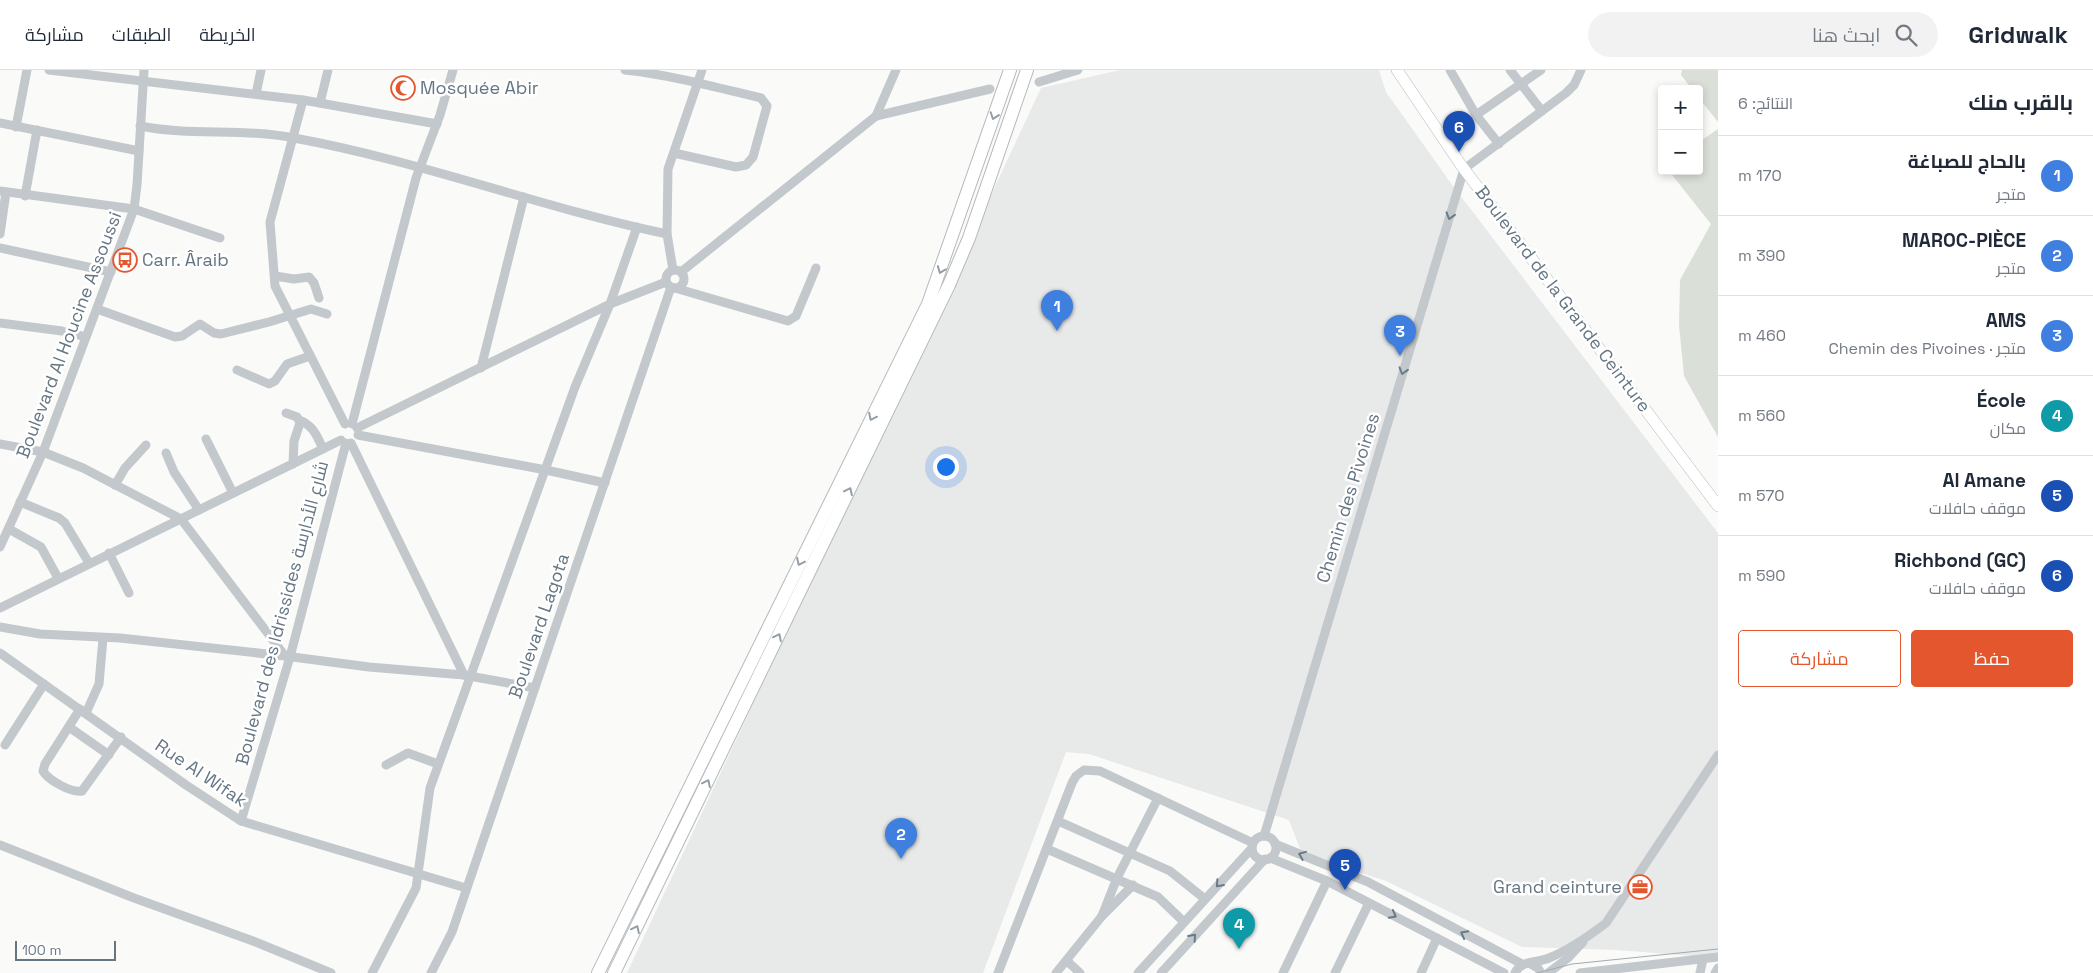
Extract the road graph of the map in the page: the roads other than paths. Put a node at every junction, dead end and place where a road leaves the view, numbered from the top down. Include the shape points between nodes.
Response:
1 (27, 70) edge
2 (49, 70) edge
3 (144, 70) edge
4 (261, 70) edge
5 (328, 70) edge
6 (453, 70) edge
7 (625, 70) edge
8 (702, 70) edge
9 (896, 70) edge
10 (1010, 70) edge
11 (1027, 70) edge
12 (1078, 70) edge
13 (1397, 70) edge
14 (1408, 70) edge
15 (1450, 70) edge
16 (1510, 70) edge
17 (1541, 70) edge
18 (1581, 70) edge
19 (144, 80) junction
20 (698, 82) junction
21 (1039, 82) dead end
22 (1522, 84) junction
23 (990, 89) dead end
24 (1412, 90) junction
25 (256, 94) junction
26 (303, 100) junction
27 (320, 103) junction
28 (1542, 111) junction
29 (1476, 115) junction
30 (876, 116) junction
31 (0, 124) edge
32 (437, 124) junction
33 (140, 126) junction
34 (16, 127) junction
35 (37, 130) junction
36 (292, 137) junction
37 (1499, 144) junction
38 (139, 151) junction
39 (674, 153) junction
40 (420, 168) junction
41 (1464, 169) junction
42 (3, 191) edge
43 (25, 196) junction
44 (524, 197) junction
45 (134, 209) junction
46 (636, 227) junction
47 (0, 234) edge
48 (667, 234) junction
49 (220, 238) dead end
50 (0, 248) edge
51 (816, 268) dead end
52 (677, 271) junction
53 (111, 272) junction
54 (275, 276) junction
55 (671, 286) junction
56 (319, 298) dead end
57 (610, 304) junction
58 (97, 309) junction
59 (327, 314) dead end
60 (290, 317) junction
61 (0, 323) edge
62 (86, 337) junction
63 (310, 356) junction
64 (481, 368) junction
65 (238, 370) dead end
66 (286, 413) dead end
67 (299, 420) junction
68 (353, 428) junction
69 (206, 439) dead end
70 (346, 442) junction
71 (0, 444) edge
72 (146, 445) dead end
73 (323, 449) junction
74 (43, 452) junction
75 (166, 453) dead end
76 (293, 464) junction
77 (546, 470) junction
78 (605, 483) junction
79 (115, 485) junction
80 (234, 493) junction
81 (20, 502) junction
82 (1718, 506) edge
83 (199, 510) junction
84 (180, 520) junction
85 (9, 528) junction
86 (0, 547) edge
87 (109, 553) junction
88 (88, 563) junction
89 (58, 578) junction
90 (128, 592) dead end
91 (0, 608) edge
92 (0, 627) edge
93 (103, 638) junction
94 (0, 653) edge
95 (287, 656) junction
96 (467, 676) junction
97 (44, 684) junction
98 (535, 688) junction
99 (83, 711) junction
100 (69, 727) junction
101 (121, 737) junction
102 (5, 745) dead end
103 (109, 755) junction
104 (1718, 755) edge
105 (386, 764) dead end
106 (438, 764) junction
107 (1158, 798) junction
108 (241, 821) junction
109 (1058, 821) junction
110 (1264, 836) junction
111 (1275, 844) junction
112 (0, 846) edge
113 (1253, 846) junction
114 (1047, 850) junction
115 (1131, 853) junction
116 (1268, 858) junction
117 (418, 876) junction
118 (1117, 878) junction
119 (1327, 881) junction
120 (1133, 885) junction
121 (466, 888) junction
122 (1205, 899) junction
123 (1369, 903) junction
124 (1102, 916) junction
125 (1184, 922) junction
126 (1437, 938) junction
127 (1586, 938) junction
128 (1718, 957) edge
129 (1703, 959) junction
130 (1068, 961) junction
131 (1527, 964) junction
132 (1718, 968) edge
133 (1647, 969) edge
134 (331, 973) edge
135 (372, 973) edge
136 (432, 973) edge
137 (598, 973) edge
138 (614, 973) edge
139 (998, 973) edge
140 (1056, 973) edge
141 (1080, 973) edge
142 (1138, 973) edge
143 (1161, 973) edge
144 (1283, 973) edge
145 (1335, 973) edge
146 (1421, 973) edge
147 (1504, 973) edge
148 (1515, 973) edge
149 (1541, 973) edge
150 (1548, 973) edge
151 (1580, 973) edge
152 (1700, 973) edge
153 (1716, 973) edge

1 - 34 street
2 - 19 street
3 - 19 street, Boulevard Al Houcine Assoussi
4 - 25 street
5 - 27 street
6 - 32 street
7 - 20 street
8 - 20 street
9 - 30 street
10 -> 137 highway via 928,304
138 -> 11 highway via 931,324 969,238
12 - 21 street
13 - 24 main road, Boulevard de la Grande Ceinture
14 - 24 main road, Boulevard de la Grande Ceinture
15 - 29 street
16 - 22 street
17 - 22 street
18 - 28 street via 1574,86
19 - 25 street
19 - 33 street, Boulevard Al Houcine Assoussi
20 - 39 street
20 - 39 street via 761,98 765,102 767,110 753,158 746,165 736,167
22 - 28 street
22 - 29 street
23 - 30 street
24 - 41 main road, Boulevard de la Grande Ceinture
25 - 26 street
26 - 27 street
26 - 36 street
27 - 32 street
28 - 37 street
29 - 37 street
30 - 52 street
31 - 34 street
32 - 40 street
33 - 36 street
33 - 38 street, Boulevard Al Houcine Assoussi
34 - 35 street
35 - 38 street
35 - 43 street
36 - 40 street
36 - 54 street via 270,222
37 - 41 street
38 - 45 street, Boulevard Al Houcine Assoussi
39 - 48 street via 668,169
40 - 44 street
40 - 68 street
41 - 82 main road, Boulevard de la Grande Ceinture
41 -> 110 street, Chemin des Pivoines
42 - 43 street
42 - 47 street
43 - 45 street
44 - 46 street
44 - 64 street
45 - 49 street
45 - 53 street, Boulevard Al Houcine Assoussi
46 - 48 street
46 - 57 street
48 - 52 street
50 - 53 street
51 - 55 street via 796,316 788,321
52 - 55 street via 668,273
52 - 55 street via 684,282 680,286
53 - 58 street, Boulevard Al Houcine Assoussi
54 - 56 street via 309,277
54 - 60 street via 277,293
55 - 57 street
55 - 78 street, Boulevard Lagota
57 - 64 street
57 - 77 street via 575,387
58 - 60 street via 175,337 200,324 221,334
58 - 62 street, Boulevard Al Houcine Assoussi
59 - 60 street via 311,309
60 - 63 street
61 - 62 street via 62,330
62 - 74 street, Boulevard Al Houcine Assoussi
63 - 65 street via 287,364 269,384
63 - 68 street
64 - 68 street
66 - 67 street
67 - 73 street via 306,422 315,432
67 - 76 street via 292,449
68 - 70 street
68 - 70 street, Boulevard des Idrissides شارع الأدارسة via 339,433
68 - 77 street
69 - 80 street
70 - 73 street
70 - 95 street, Boulevard des Idrissides شارع الأدارسة
70 - 96 street
71 - 74 street
72 - 79 street via 125,468
73 - 76 street
74 - 79 street
74 - 81 street, Boulevard Al Houcine Assoussi
75 - 83 street via 174,472
76 - 80 street
77 - 78 street
77 - 96 street
78 - 98 street, Boulevard Lagota
79 - 84 street
80 - 83 street
81 - 85 street, Boulevard Al Houcine Assoussi
81 - 88 street via 65,523
83 - 84 street
84 - 87 street
84 - 95 street
85 - 86 street, Boulevard Al Houcine Assoussi
85 - 89 street via 41,547
87 - 88 street
87 - 90 street
88 - 89 street
89 - 91 street
92 - 93 street via 40,634
93 - 95 street
93 - 99 street via 99,684
94 - 97 street, Rue Al Wifak
95 - 96 street
95 - 108 street, Boulevard des Idrissides شارع الأدارسة
96 - 98 street
96 - 106 street
97 - 99 street, Rue Al Wifak
97 - 102 street
98 - 121 street, Boulevard Lagota
99 - 100 street
99 - 101 street, Rue Al Wifak
100 - 103 street
100 - 103 street via 45,764 43,771 48,776 80,792
101 - 103 street
101 - 108 street, Rue Al Wifak
104 - 127 street via 1618,908 1606,923
105 - 106 street via 408,752
106 - 117 street via 428,796
107 - 109 street via 1100,770 1087,769 1073,780
107 - 113 street
107 - 115 street
108 - 117 street, Rue Al Wifak
109 - 114 street
109 - 115 street
110 - 111 street
110 - 113 street via 1258,838
111 - 116 street via 1275,852
131 -> 111 street via 1368,882
112 - 134 street
113 - 116 street via 1255,855
113 -> 122 street
114 - 118 street
114 - 139 street
115 - 118 street
115 - 122 street via 1181,878
116 - 119 street
143 -> 116 street
117 - 121 street, Rue Al Wifak
117 - 135 street via 412,897
118 - 120 street
118 - 124 street
119 - 123 street
119 - 144 street
120 - 124 street
120 - 125 street via 1161,899
121 - 136 street, Boulevard Lagota via 452,932
122 - 125 street
123 -> 126 street
123 - 145 street
124 - 130 street
125 - 142 street
126 - 146 street
126 - 147 street
127 - 131 street via 1551,958
127 - 150 street via 1568,958
128 - 129 street
129 - 133 street
129 - 152 street
130 - 140 street
130 - 141 street
131 - 148 street
131 - 149 street via 1538,968
132 - 153 street
133 - 151 street

